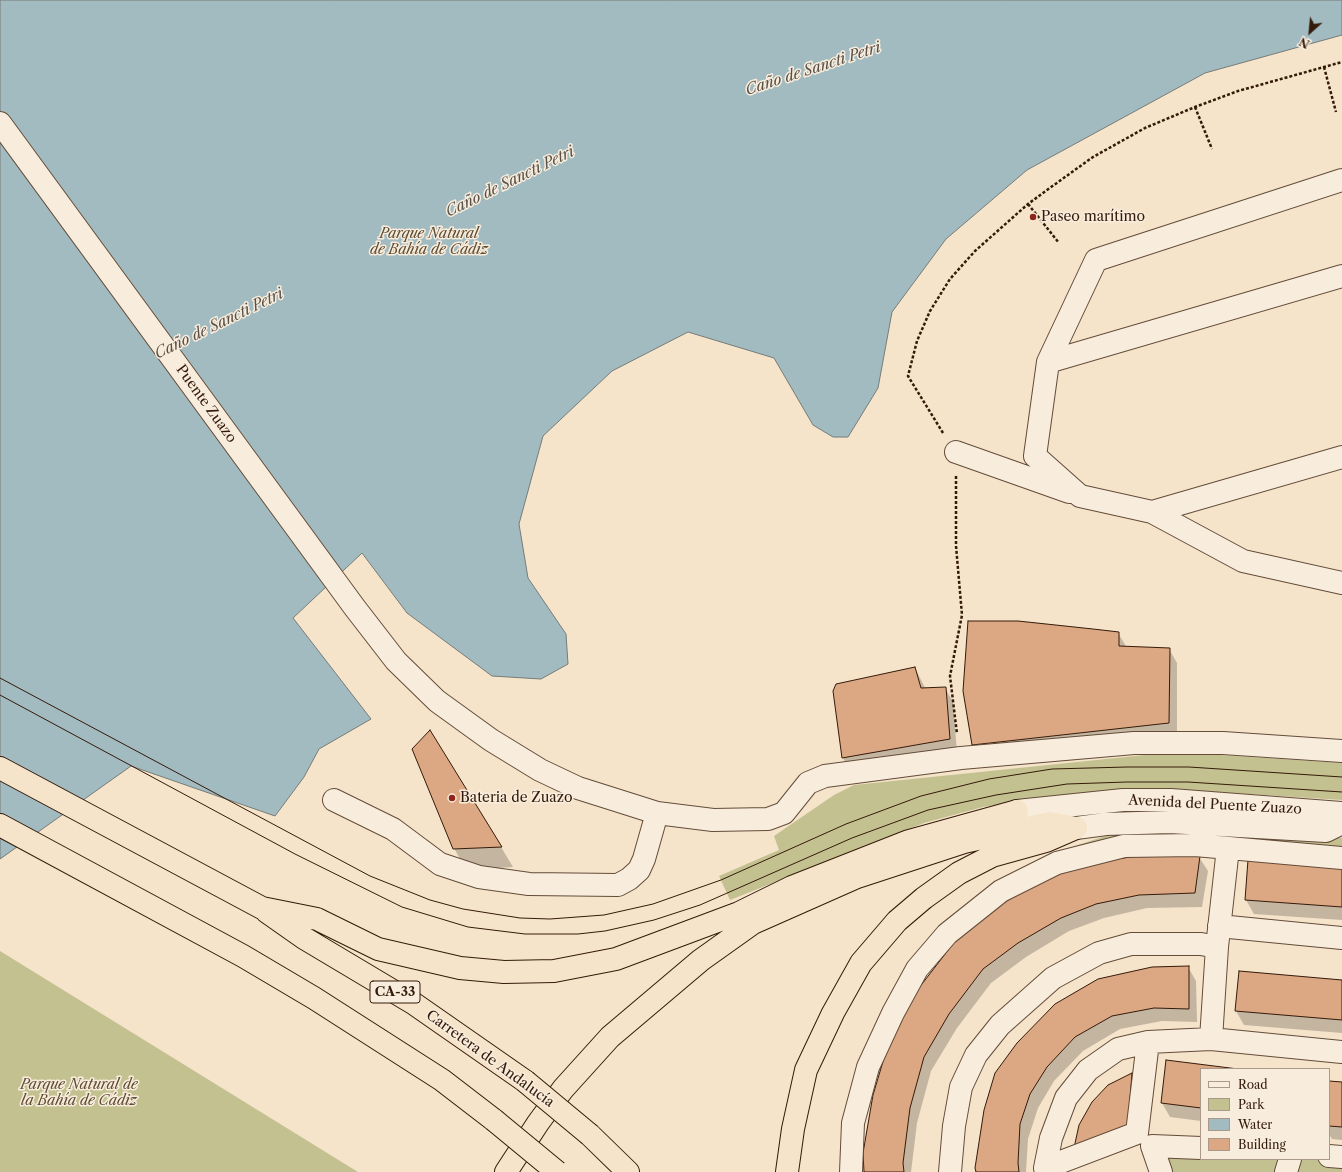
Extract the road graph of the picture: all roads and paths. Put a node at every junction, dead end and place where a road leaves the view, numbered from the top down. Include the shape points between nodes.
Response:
1 (1342, 62) edge
2 (1324, 67) junction
3 (1195, 107) junction
4 (1336, 112) dead end
5 (0, 123) edge
6 (1212, 149) dead end
7 (1342, 180) edge
8 (1028, 204) junction
9 (1059, 243) dead end
10 (1342, 276) edge
11 (1048, 362) junction
12 (956, 452) junction
13 (1342, 457) edge
14 (1080, 496) junction
15 (1152, 512) junction
16 (1342, 583) edge
17 (1342, 751) edge
18 (960, 758) junction
19 (0, 768) edge
20 (334, 800) dead end
21 (1017, 811) joint
22 (657, 813) junction
23 (1342, 813) edge
24 (1342, 823) edge
25 (0, 825) edge
26 (1076, 828) junction
27 (1228, 848) junction
28 (1342, 858) edge
29 (262, 908) junction
30 (1218, 937) junction
31 (1342, 938) edge
32 (1210, 1040) junction
33 (1148, 1042) junction
34 (1342, 1052) edge
35 (1145, 1140) junction
36 (1200, 1148) edge
37 (1330, 1156) edge
38 (1342, 1157) edge
39 (1290, 1160) edge
40 (1046, 1170) edge
41 (506, 1172) edge
42 (557, 1172) edge
43 (628, 1172) edge
44 (787, 1172) edge
45 (851, 1172) edge
46 (950, 1172) edge
47 (1161, 1172) edge
48 (1286, 1172) edge

1 - 2 path
2 - 3 path via 1238,91
2 - 4 path
3 - 6 path
3 - 8 path via 1145,128 1093,157
5 - 22 street, Puente Zuazo via 355,608 401,666 437,701 491,740 540,770 578,788
7 - 11 street via 1096,260
8 - 9 path
8 - 12 path via 974,251 950,279 930,311 917,341 908,376
10 - 11 street
11 - 14 street via 1035,456
12 - 14 street
12 - 18 path via 956,546 962,615 950,676
13 - 15 street
14 - 15 street
15 - 16 street via 1243,561
17 - 18 street via 1223,743 1134,743
18 - 22 street via 825,776 808,783 784,813 768,818 713,820
19 - 29 highway, CA-33
20 - 22 street via 393,828 440,864 479,877 530,884 618,885 630,879 639,870 644,859
21 - 23 street, Avenida del Puente Zuazo via 1123,800 1171,800
21 - 29 highway via 909,841 792,887 739,913 616,959 554,971 504,972 460,968 378,949 317,919
24 - 26 street, Avenida del Puente Zuazo via 1326,831 1170,822 1106,824
25 - 42 highway, bridge via 243,956 390,1046 442,1080
26 - 41 highway via 1050,823 964,842 857,877 753,923 701,960 610,1037 563,1089
26 - 44 highway via 1046,841 992,856 958,874 897,921 871,951 861,963 833,1012 806,1070
27 - 28 street
27 - 30 street
27 - 45 street via 1195,845 1124,846 1057,863 1001,891 947,934 917,969 868,1068 853,1123
29 - 43 highway, Carretera de Andalucía / CA-33, bridge via 304,938 413,1003 525,1081 590,1135
30 - 31 street
30 - 32 street
30 - 46 street via 1201,944 1131,944 1099,953 1053,978 1030,997 1000,1025 976,1055 961,1087
32 - 33 street
32 - 34 street
33 - 35 street
33 - 40 street via 1118,1049 1088,1070 1066,1098 1051,1138
35 - 36 street
35 - 40 street
35 - 47 street
37 - 38 street
39 - 48 street

